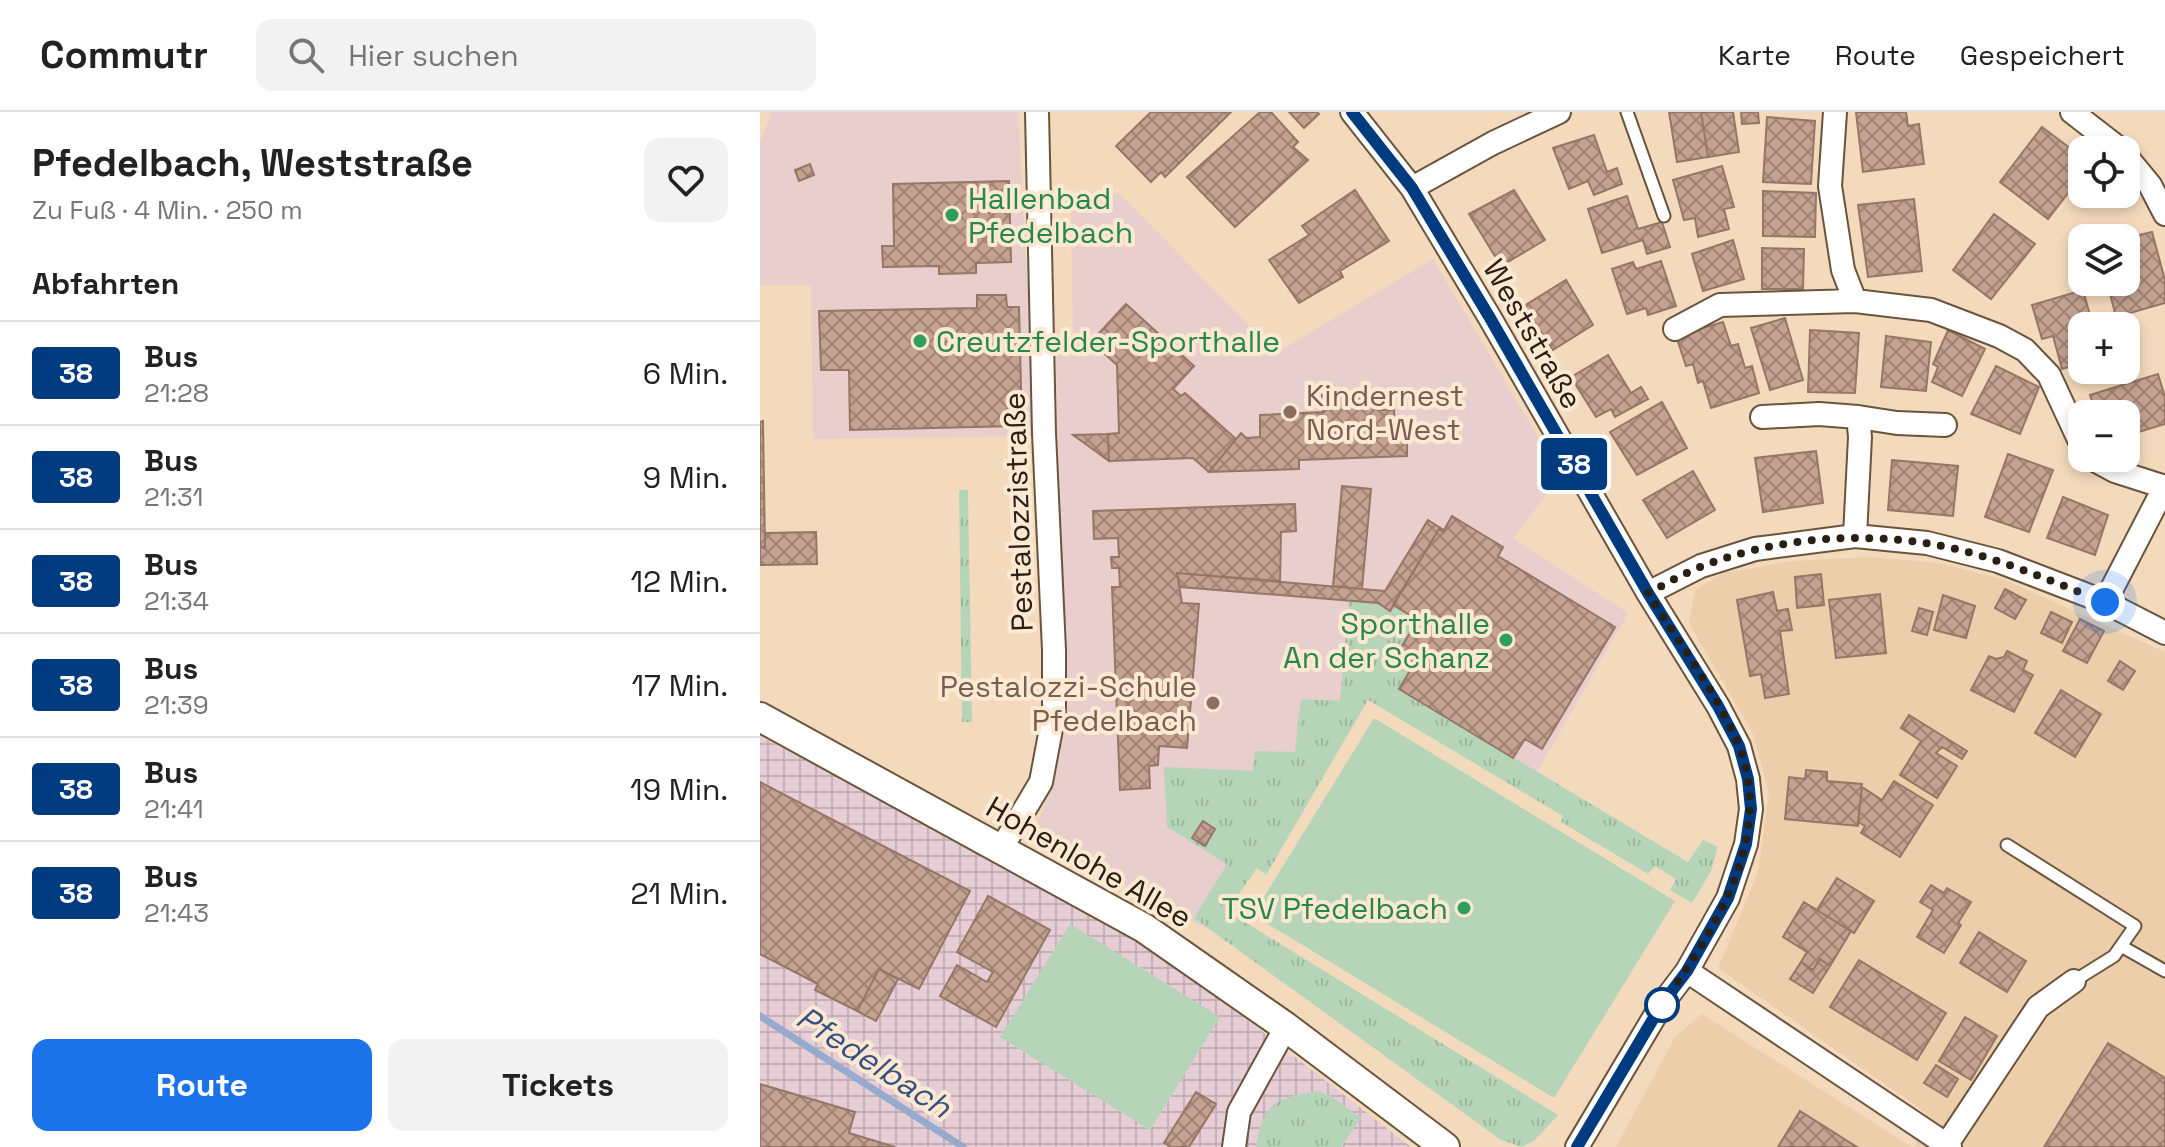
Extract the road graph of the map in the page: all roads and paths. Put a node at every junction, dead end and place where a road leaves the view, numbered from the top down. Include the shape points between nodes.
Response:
1 (1037, 112) edge
2 (1352, 112) edge
3 (1559, 112) edge
4 (1627, 112) edge
5 (1835, 112) edge
6 (2072, 112) edge
7 (2103, 136) edge
8 (2140, 173) edge
9 (1412, 188) junction
10 (2165, 214) edge
11 (1664, 216) dead end
12 (1855, 301) junction
13 (1675, 329) dead end
14 (2068, 416) edge
15 (1762, 417) dead end
16 (1858, 417) junction
17 (1945, 425) dead end
18 (2118, 472) edge
19 (2165, 486) edge
20 (1855, 536) junction
21 (1648, 593) junction
22 (2105, 602) junction
23 (2165, 633) edge
24 (760, 717) edge
25 (2007, 845) dead end
26 (1001, 849) junction
27 (2121, 946) junction
28 (1687, 971) junction
29 (2165, 971) edge
30 (2074, 981) joint
31 (1286, 1027) junction
32 (1948, 1146) edge
33 (1234, 1147) edge
34 (1445, 1147) edge
35 (1577, 1147) edge

1 - 26 street, Pestalozzistraße via 1054,713 1041,782
2 - 9 street, Weststraße
3 - 9 street
4 - 11 lane
5 - 12 street via 1830,186 1843,270
6 - 7 street
8 - 10 street
9 - 21 street, Weststraße
12 - 13 street via 1720,305
12 - 14 street via 1931,310 2025,350 2049,375
15 - 16 street
16 - 17 street
16 - 20 street
18 - 19 street
19 - 22 street
20 - 21 street via 1755,549 1701,566
20 - 22 street via 1927,543 1998,561
21 - 28 street, Weststraße via 1718,706 1739,746 1748,779 1746,844 1728,898
22 - 23 street
24 - 26 street, Hohenlohe Allee
25 - 27 lane via 2135,926
26 - 31 street, Hohenlohe Allee via 1144,928
27 - 29 lane
27 - 30 lane
28 - 32 street
28 - 35 street, Weststraße
30 - 32 street via 2038,1007
31 - 33 street via 1239,1112
31 - 34 street, Hohenlohe Allee

